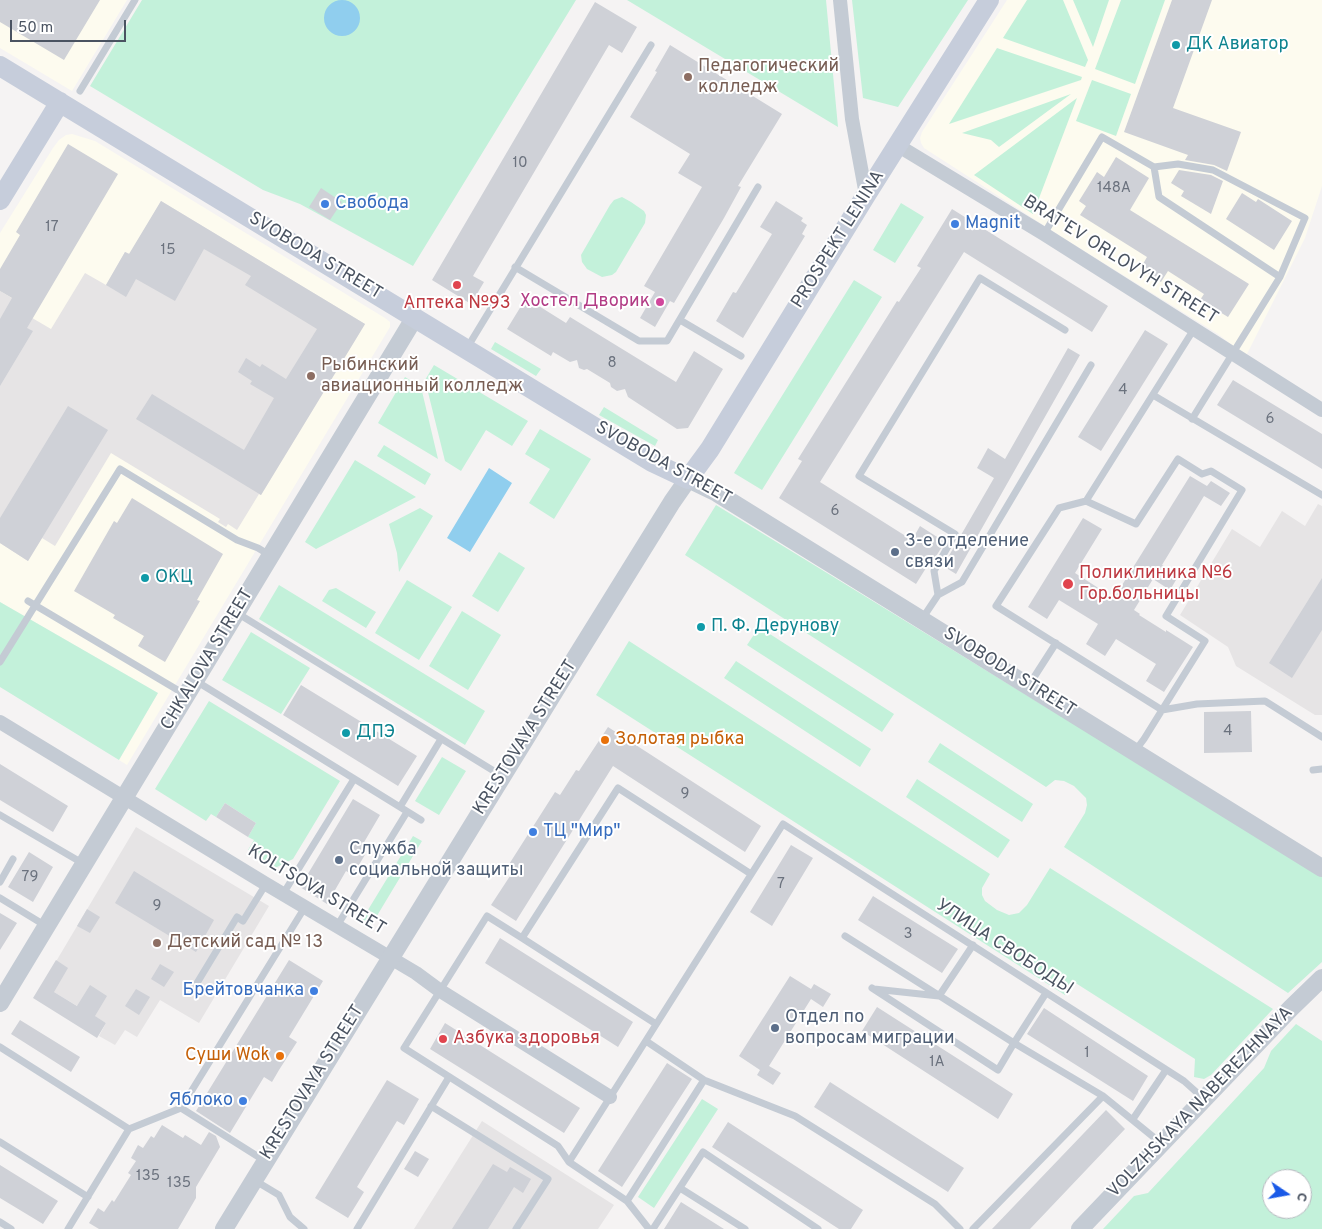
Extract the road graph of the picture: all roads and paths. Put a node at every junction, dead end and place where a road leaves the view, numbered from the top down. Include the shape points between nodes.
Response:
1 (135, 0) edge
2 (840, 0) edge
3 (989, 0) edge
4 (651, 45) dead end
5 (0, 66) edge
6 (80, 91) dead end
7 (60, 102) junction
8 (897, 145) junction
9 (1154, 166) junction
10 (758, 187) dead end
11 (866, 195) junction
12 (0, 200) edge
13 (1044, 234) junction
14 (515, 268) junction
15 (1280, 277) junction
16 (415, 317) junction
17 (680, 320) junction
18 (1194, 329) junction
19 (1065, 330) dead end
20 (467, 348) junction
21 (1233, 355) junction
22 (740, 356) dead end
23 (1090, 365) dead end
24 (1153, 395) junction
25 (1321, 407) edge
26 (1192, 419) junction
27 (688, 479) junction
28 (1322, 496) edge
29 (1086, 501) junction
30 (271, 556) junction
31 (938, 595) junction
32 (31, 603) junction
33 (237, 613) junction
34 (922, 619) junction
35 (1056, 644) junction
36 (0, 662) edge
37 (1029, 686) junction
38 (191, 688) junction
39 (1162, 710) junction
40 (0, 722) edge
41 (1322, 736) edge
42 (442, 739) junction
43 (1135, 752) junction
44 (1322, 769) edge
45 (1313, 770) dead end
46 (502, 776) junction
47 (354, 779) junction
48 (125, 797) junction
49 (400, 807) junction
50 (407, 812) junction
51 (0, 814) edge
52 (421, 820) dead end
53 (13, 859) dead end
54 (85, 864) junction
55 (1322, 868) edge
56 (752, 874) junction
57 (0, 882) edge
58 (266, 884) junction
59 (283, 894) junction
60 (0, 898) edge
61 (305, 907) junction
62 (338, 926) junction
63 (46, 927) junction
64 (845, 936) dead end
65 (522, 938) junction
66 (973, 945) junction
67 (390, 957) junction
68 (1322, 978) edge
69 (194, 988) dead end
70 (439, 990) junction
71 (1046, 993) junction
72 (939, 996) junction
73 (0, 1003) edge
74 (656, 1024) junction
75 (646, 1041) junction
76 (1014, 1044) junction
77 (0, 1047) edge
78 (1166, 1070) junction
79 (449, 1077) junction
80 (704, 1080) junction
81 (1103, 1096) junction
82 (610, 1097) junction
83 (1205, 1100) junction
84 (431, 1106) junction
85 (181, 1108) junction
86 (1133, 1120) junction
87 (129, 1129) junction
88 (0, 1142) edge
89 (1163, 1144) junction
90 (266, 1161) junction
91 (569, 1162) junction
92 (254, 1180) junction
93 (680, 1188) junction
94 (88, 1197) junction
95 (627, 1201) junction
96 (0, 1222) edge
97 (11, 1229) edge
98 (68, 1229) edge
99 (224, 1229) edge
100 (304, 1229) edge
101 (357, 1229) edge
102 (516, 1229) edge
103 (649, 1229) edge
104 (653, 1229) edge
105 (745, 1229) edge
106 (818, 1229) edge
107 (960, 1229) edge
108 (973, 1229) edge
109 (1080, 1229) edge

1 - 6 lane
2 - 11 street via 852,119
3 - 8 main road, PROSPEKT LENINA
4 - 14 lane
5 - 7 main road, SVOBODA STREET
7 - 12 main road
7 - 16 main road, SVOBODA STREET
8 - 11 main road, PROSPEKT LENINA
8 - 13 street, BRAT'EV ORLOVYH STREET
9 - 13 lane via 1102,138
9 - 15 lane via 1159,197
9 - 15 lane via 1178,164 1212,170 1305,218
10 - 17 lane
11 - 27 main road, PROSPEKT LENINA via 710,449
13 - 18 street, BRAT'EV ORLOVYH STREET
14 - 17 lane via 639,341 667,341
14 - 20 lane
15 - 21 lane
16 - 20 main road, SVOBODA STREET
16 - 30 street, CHKALOVA STREET
17 - 22 lane
18 - 21 street, BRAT'EV ORLOVYH STREET
18 - 24 lane
19 - 31 lane via 980,278 859,476 955,534 934,571
20 - 27 main road, SVOBODA STREET via 652,462
21 - 25 street, BRAT'EV ORLOVYH STREET
21 - 26 lane
23 - 31 lane via 962,582
24 - 26 lane
24 - 29 lane
26 - 28 lane
27 - 34 street, SVOBODA STREET via 717,493
27 - 46 street, KRESTOVAYA STREET
29 - 35 lane via 1059,508 996,606
29 - 39 lane via 1136,524 1178,459 1202,474 1211,471 1242,490 1166,616 1205,640
30 - 32 lane via 237,540 120,469
30 - 33 street, CHKALOVA STREET
31 - 34 lane
32 - 36 lane
32 - 38 lane
33 - 38 street, CHKALOVA STREET
33 - 42 lane
34 - 37 street, SVOBODA STREET
35 - 37 lane
35 - 39 lane
37 - 43 street, SVOBODA STREET
38 - 47 lane
38 - 48 street, CHKALOVA STREET
39 - 41 lane via 1197,704 1265,701
39 - 43 lane
40 - 48 street, KOLTSOVA STREET
42 - 46 lane
42 - 49 lane
43 - 55 street, SVOBODA STREET
44 - 45 lane
46 - 67 street, KRESTOVAYA STREET
47 - 49 lane
47 - 59 lane
48 - 54 street, CHKALOVA STREET
48 - 58 street, KOLTSOVA STREET
49 - 50 lane
50 - 52 lane
50 - 62 lane
51 - 54 lane
53 - 57 lane
54 - 63 street, CHKALOVA STREET
56 - 65 lane via 618,788
56 - 66 lane, УЛИЦА СВОБОДЫ via 783,824
56 - 74 lane
58 - 59 street, KOLTSOVA STREET
58 - 69 lane via 244,921 237,917
59 - 61 street, KOLTSOVA STREET
60 - 63 lane
61 - 62 street, KOLTSOVA STREET
61 - 85 lane
62 - 67 street, KOLTSOVA STREET
63 - 73 street, CHKALOVA STREET
64 - 72 lane
65 - 70 lane via 487,916
65 - 74 lane
66 - 71 lane, УЛИЦА СВОБОДЫ
66 - 72 lane
67 - 70 street, KOLTSOVA STREET
67 - 90 street, KRESTOVAYA STREET
68 - 83 street, VOLZHSKAYA NABEREZHNAYA
70 - 79 lane via 404,1048
70 - 82 street, KOLTSOVA STREET
71 - 76 lane
71 - 78 lane, УЛИЦА СВОБОДЫ
72 - 76 lane
72 - 76 lane via 872,988 998,1070
74 - 75 lane
75 - 80 lane
75 - 82 lane
76 - 81 lane
77 - 87 lane
78 - 83 lane, УЛИЦА СВОБОДЫ
78 - 86 lane
79 - 84 lane
79 - 91 lane via 558,1146
80 - 95 lane
80 - 107 lane via 794,1116 935,1204
81 - 86 lane
81 - 108 lane
82 - 91 lane
83 - 89 street, VOLZHSKAYA NABEREZHNAYA
84 - 101 lane
84 - 102 lane via 548,1180
85 - 87 lane
85 - 90 lane
86 - 89 lane
87 - 94 lane
88 - 94 lane
89 - 109 street, VOLZHSKAYA NABEREZHNAYA
90 - 92 street, KRESTOVAYA STREET
91 - 95 lane
92 - 99 street, KRESTOVAYA STREET
92 - 100 lane via 279,1195 290,1217
93 - 104 lane
93 - 105 lane
93 - 106 lane via 703,1152
94 - 98 lane
95 - 103 lane
96 - 97 lane

